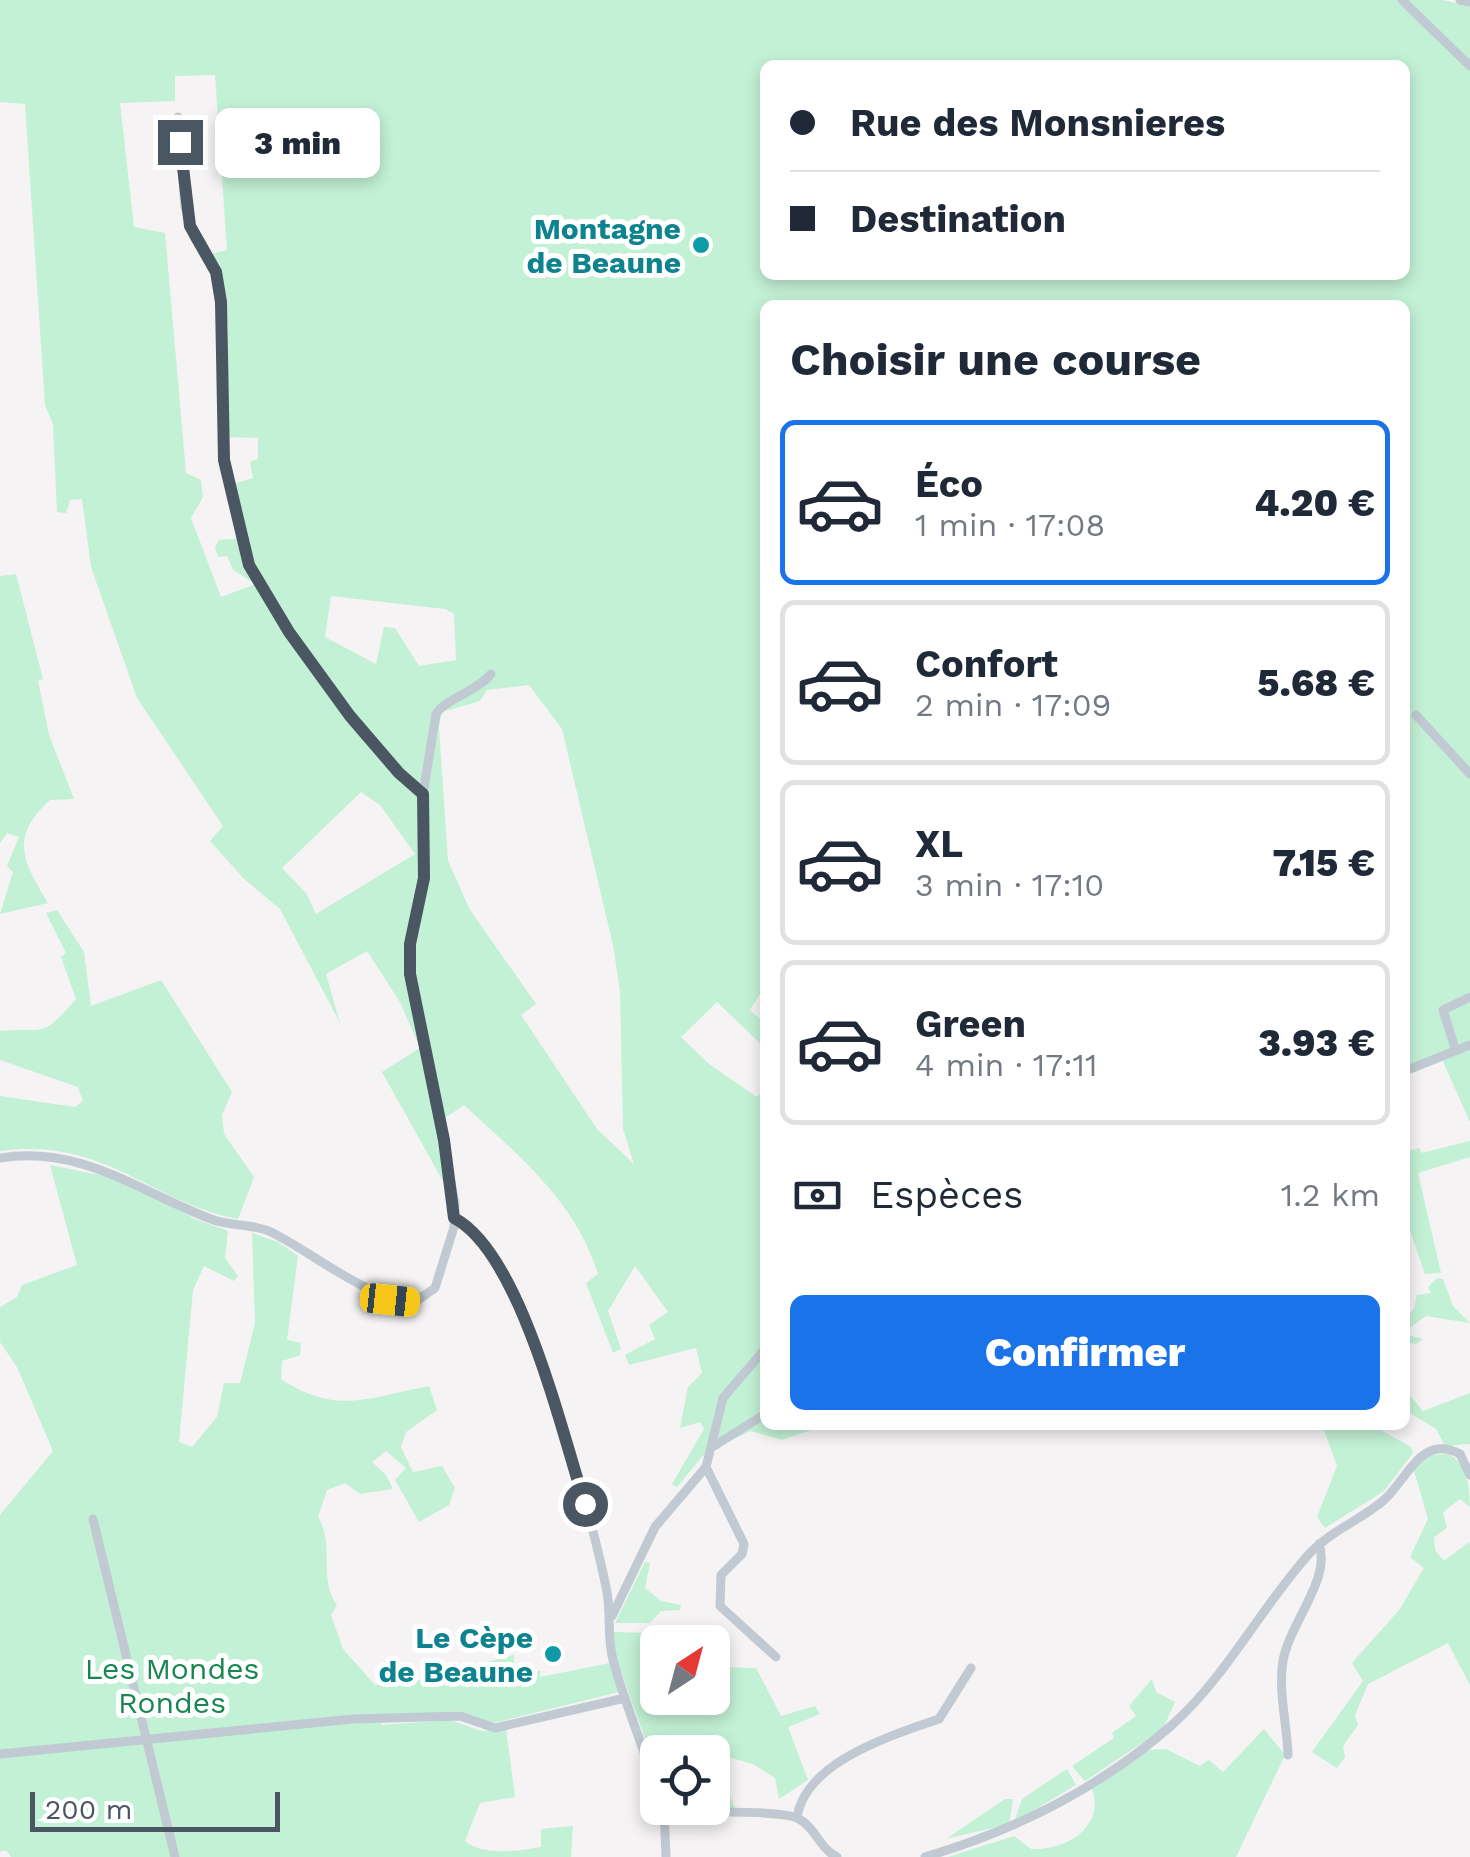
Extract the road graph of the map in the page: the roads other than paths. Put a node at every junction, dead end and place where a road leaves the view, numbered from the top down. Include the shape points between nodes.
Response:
1 (1402, 0) edge
2 (1460, 0) edge
3 (1470, 2) edge
4 (1470, 66) edge
5 (178, 117) dead end
6 (491, 674) dead end
7 (1416, 715) dead end
8 (1470, 774) edge
9 (423, 794) junction
10 (1470, 997) edge
11 (1470, 1045) edge
12 (1455, 1048) junction
13 (1410, 1069) edge
14 (0, 1158) edge
15 (454, 1218) junction
16 (760, 1355) edge
17 (760, 1417) edge
18 (714, 1446) junction
19 (1470, 1448) edge
20 (1460, 1454) junction
21 (706, 1467) junction
22 (1470, 1475) edge
23 (93, 1519) dead end
24 (1319, 1544) junction
25 (611, 1624) junction
26 (776, 1658) dead end
27 (971, 1668) dead end
28 (625, 1698) junction
29 (640, 1739) edge
30 (145, 1740) junction
31 (0, 1754) edge
32 (1288, 1755) dead end
33 (730, 1813) edge
34 (797, 1818) junction
35 (665, 1825) edge
36 (175, 1857) edge
37 (666, 1857) edge
38 (838, 1857) edge
39 (925, 1857) edge

1 - 4 street
2 - 3 street
5 - 9 street via 185,207 216,272 221,302 224,460 249,565 350,716
6 - 9 street via 436,714
7 - 8 street
9 - 15 street via 424,878 410,974
10 - 12 street via 1443,1010
11 - 12 street
12 - 13 street
14 - 15 street via 36,1156 106,1170 226,1225 266,1229 390,1300 415,1302 435,1288
15 - 25 street via 484,1248 543,1361
16 - 18 street via 729,1390
17 - 18 street
18 - 21 street
19 - 20 street
20 - 22 street
20 - 24 street via 1421,1455 1389,1496
21 - 25 street via 650,1534
21 - 26 street via 744,1544 721,1575 720,1606
23 - 30 street
24 - 32 street via 1322,1573 1283,1659
24 - 39 street via 1208,1686 1148,1744 1027,1822
25 - 28 street
27 - 34 street via 939,1718 824,1775 804,1794
28 - 29 street
28 - 30 street via 495,1728 460,1716 352,1719
30 - 31 street
30 - 36 street
33 - 34 street
34 - 38 street
35 - 37 street

